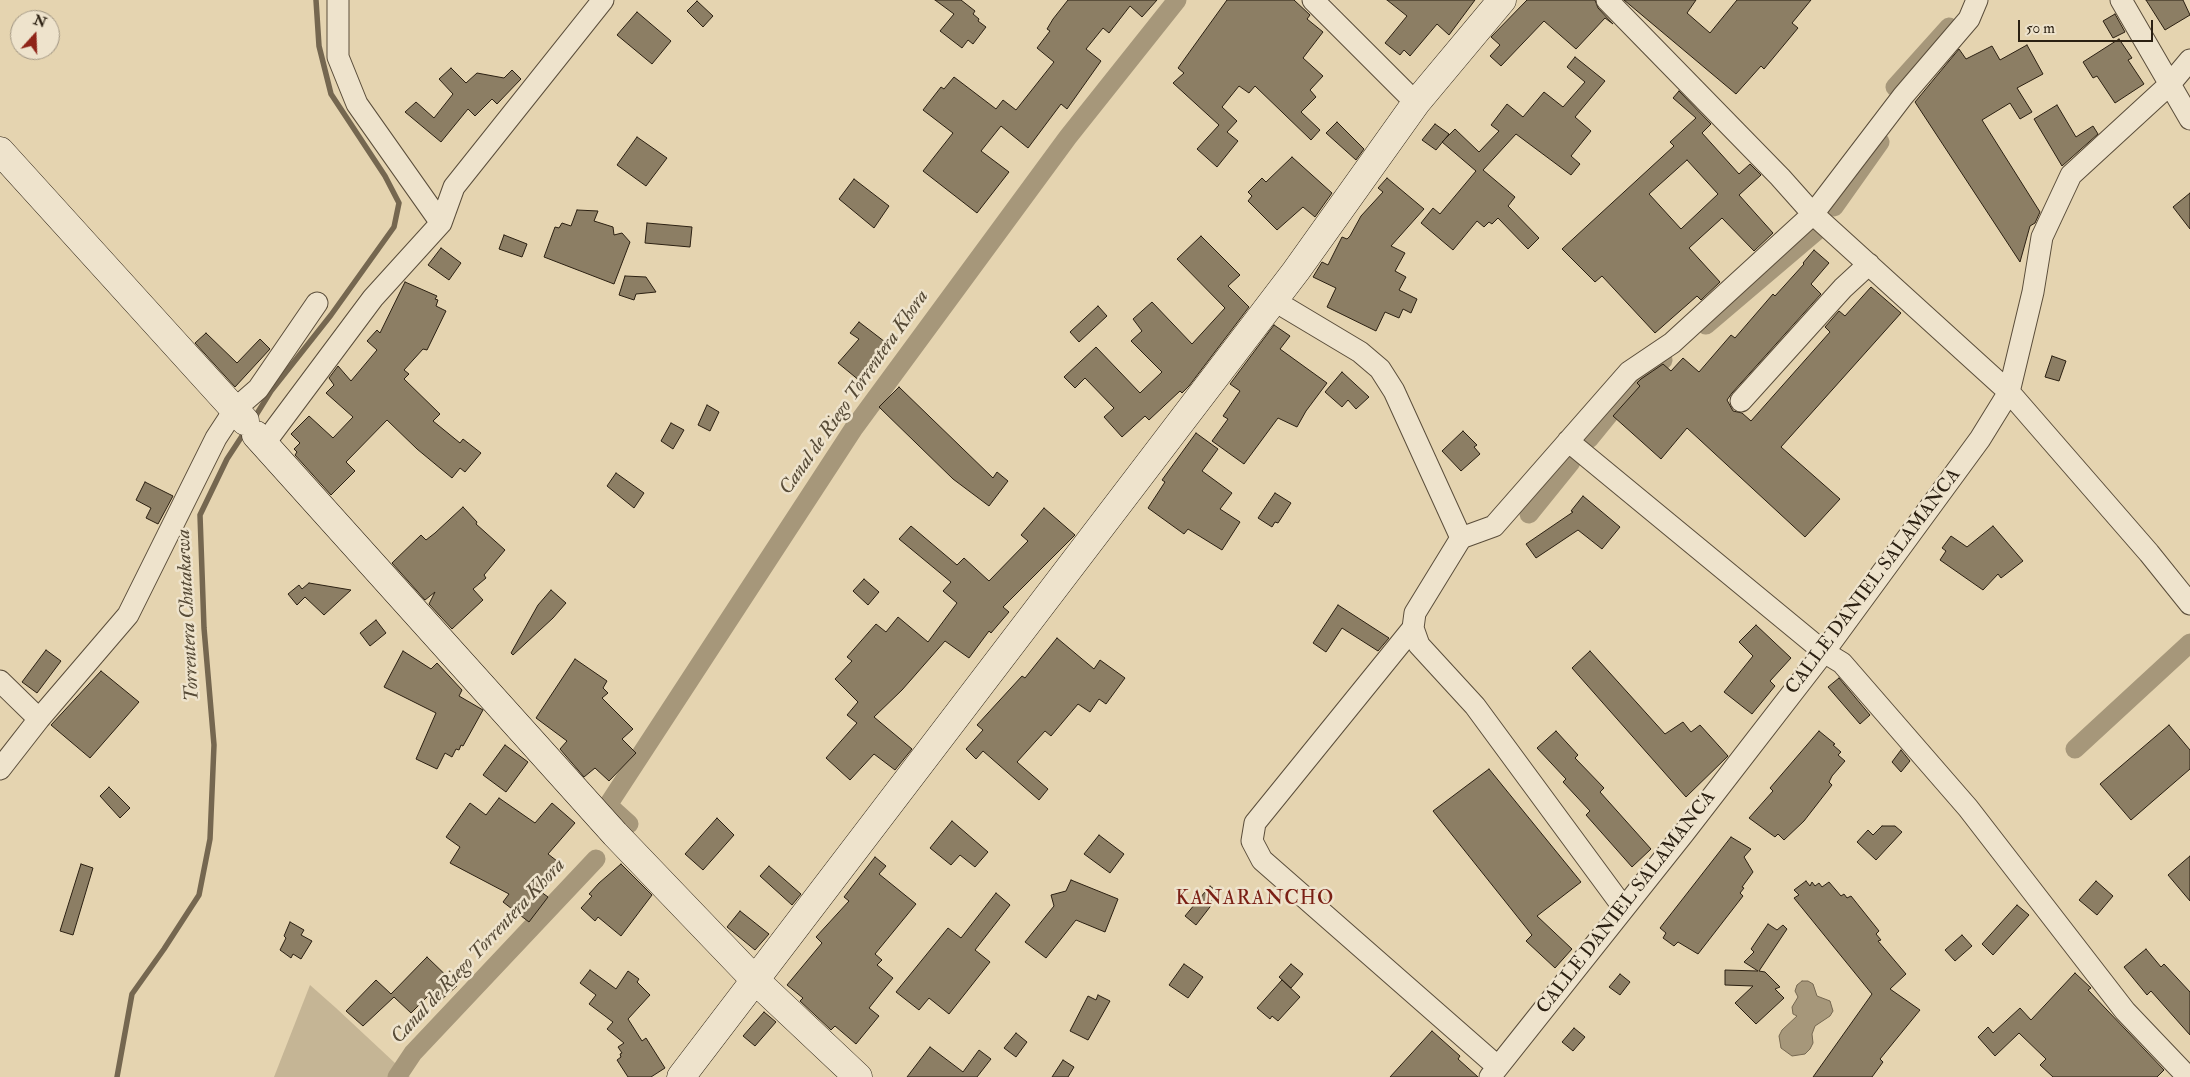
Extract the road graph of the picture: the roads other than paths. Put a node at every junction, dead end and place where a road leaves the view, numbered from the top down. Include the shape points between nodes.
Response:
1 (338, 0) edge
2 (603, 0) edge
3 (1313, 0) edge
4 (1502, 0) edge
5 (1607, 0) edge
6 (1977, 0) edge
7 (2121, 0) edge
8 (2190, 60) edge
9 (2169, 84) junction
10 (1416, 103) junction
11 (2190, 119) edge
12 (0, 151) edge
13 (1813, 214) junction
14 (441, 223) junction
15 (1869, 264) junction
16 (1273, 300) junction
17 (317, 303) dead end
18 (2009, 392) junction
19 (1741, 401) dead end
20 (250, 428) junction
21 (1568, 441) junction
22 (1462, 538) junction
23 (2190, 604) edge
24 (1413, 628) junction
25 (1824, 652) junction
26 (0, 681) edge
27 (39, 719) junction
28 (0, 769) edge
29 (1623, 907) junction
30 (754, 979) junction
31 (1494, 1072) edge
32 (681, 1077) edge
33 (858, 1077) edge
34 (2188, 1077) edge

1 - 14 street via 338,56 357,104
2 - 14 street via 454,187
3 - 10 street
4 - 10 main road
5 - 13 street
6 - 13 street via 1969,19 1903,96
7 - 9 street
8 - 9 street, CALLE DANIEL SALAMANCA
9 - 11 street
9 - 18 street, CALLE DANIEL SALAMANCA via 2071,176 2042,236 2033,292
10 - 16 main road
12 - 20 main road
13 - 15 street
13 - 21 street via 1672,343 1629,372
14 - 20 street
15 - 18 street
15 - 19 street
16 - 22 street via 1360,352 1380,369 1394,391
16 - 30 main road
17 - 20 street via 258,389
18 - 23 street
18 - 25 street, CALLE DANIEL SALAMANCA via 1980,439
20 - 27 street via 216,438 128,615
20 - 30 main road via 615,834
21 - 22 street via 1494,526
21 - 25 street
22 - 24 street via 1415,613
24 - 29 street via 1419,645 1475,706
24 - 31 street via 1255,823 1252,841 1262,860
25 - 29 street, CALLE DANIEL SALAMANCA
25 - 34 street via 1842,663 1968,808 2125,1011
26 - 27 street
27 - 28 street
29 - 31 street, CALLE DANIEL SALAMANCA
30 - 32 main road
30 - 33 main road

